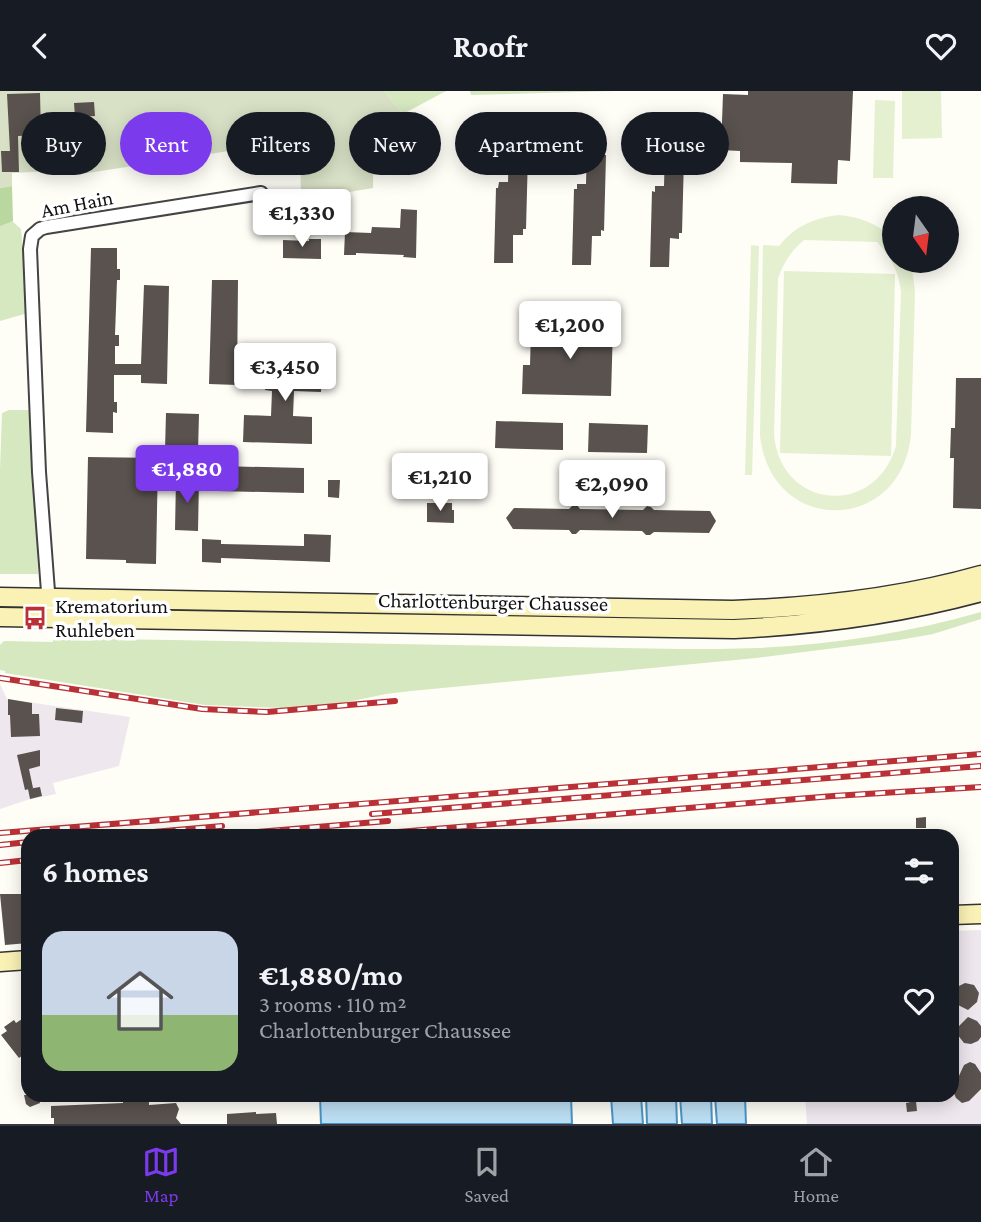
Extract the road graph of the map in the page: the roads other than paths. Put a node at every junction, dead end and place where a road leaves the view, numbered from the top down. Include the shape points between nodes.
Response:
1 (261, 193) dead end
2 (981, 575) edge
3 (981, 592) edge
4 (0, 597) edge
5 (48, 598) junction
6 (0, 617) edge
7 (50, 618) junction
8 (981, 913) edge
9 (959, 915) edge
10 (21, 960) edge
11 (0, 962) edge

1 - 5 street, Am Hain via 46,227 32,236
2 - 5 main road, Charlottenburger Chaussee via 877,599 733,610
3 - 7 main road, Charlottenburger Chaussee via 850,620 734,629
4 - 5 main road, Charlottenburger Chaussee
5 - 7 street, Am Hain
6 - 7 main road, Charlottenburger Chaussee
8 - 9 main road
10 - 11 main road

